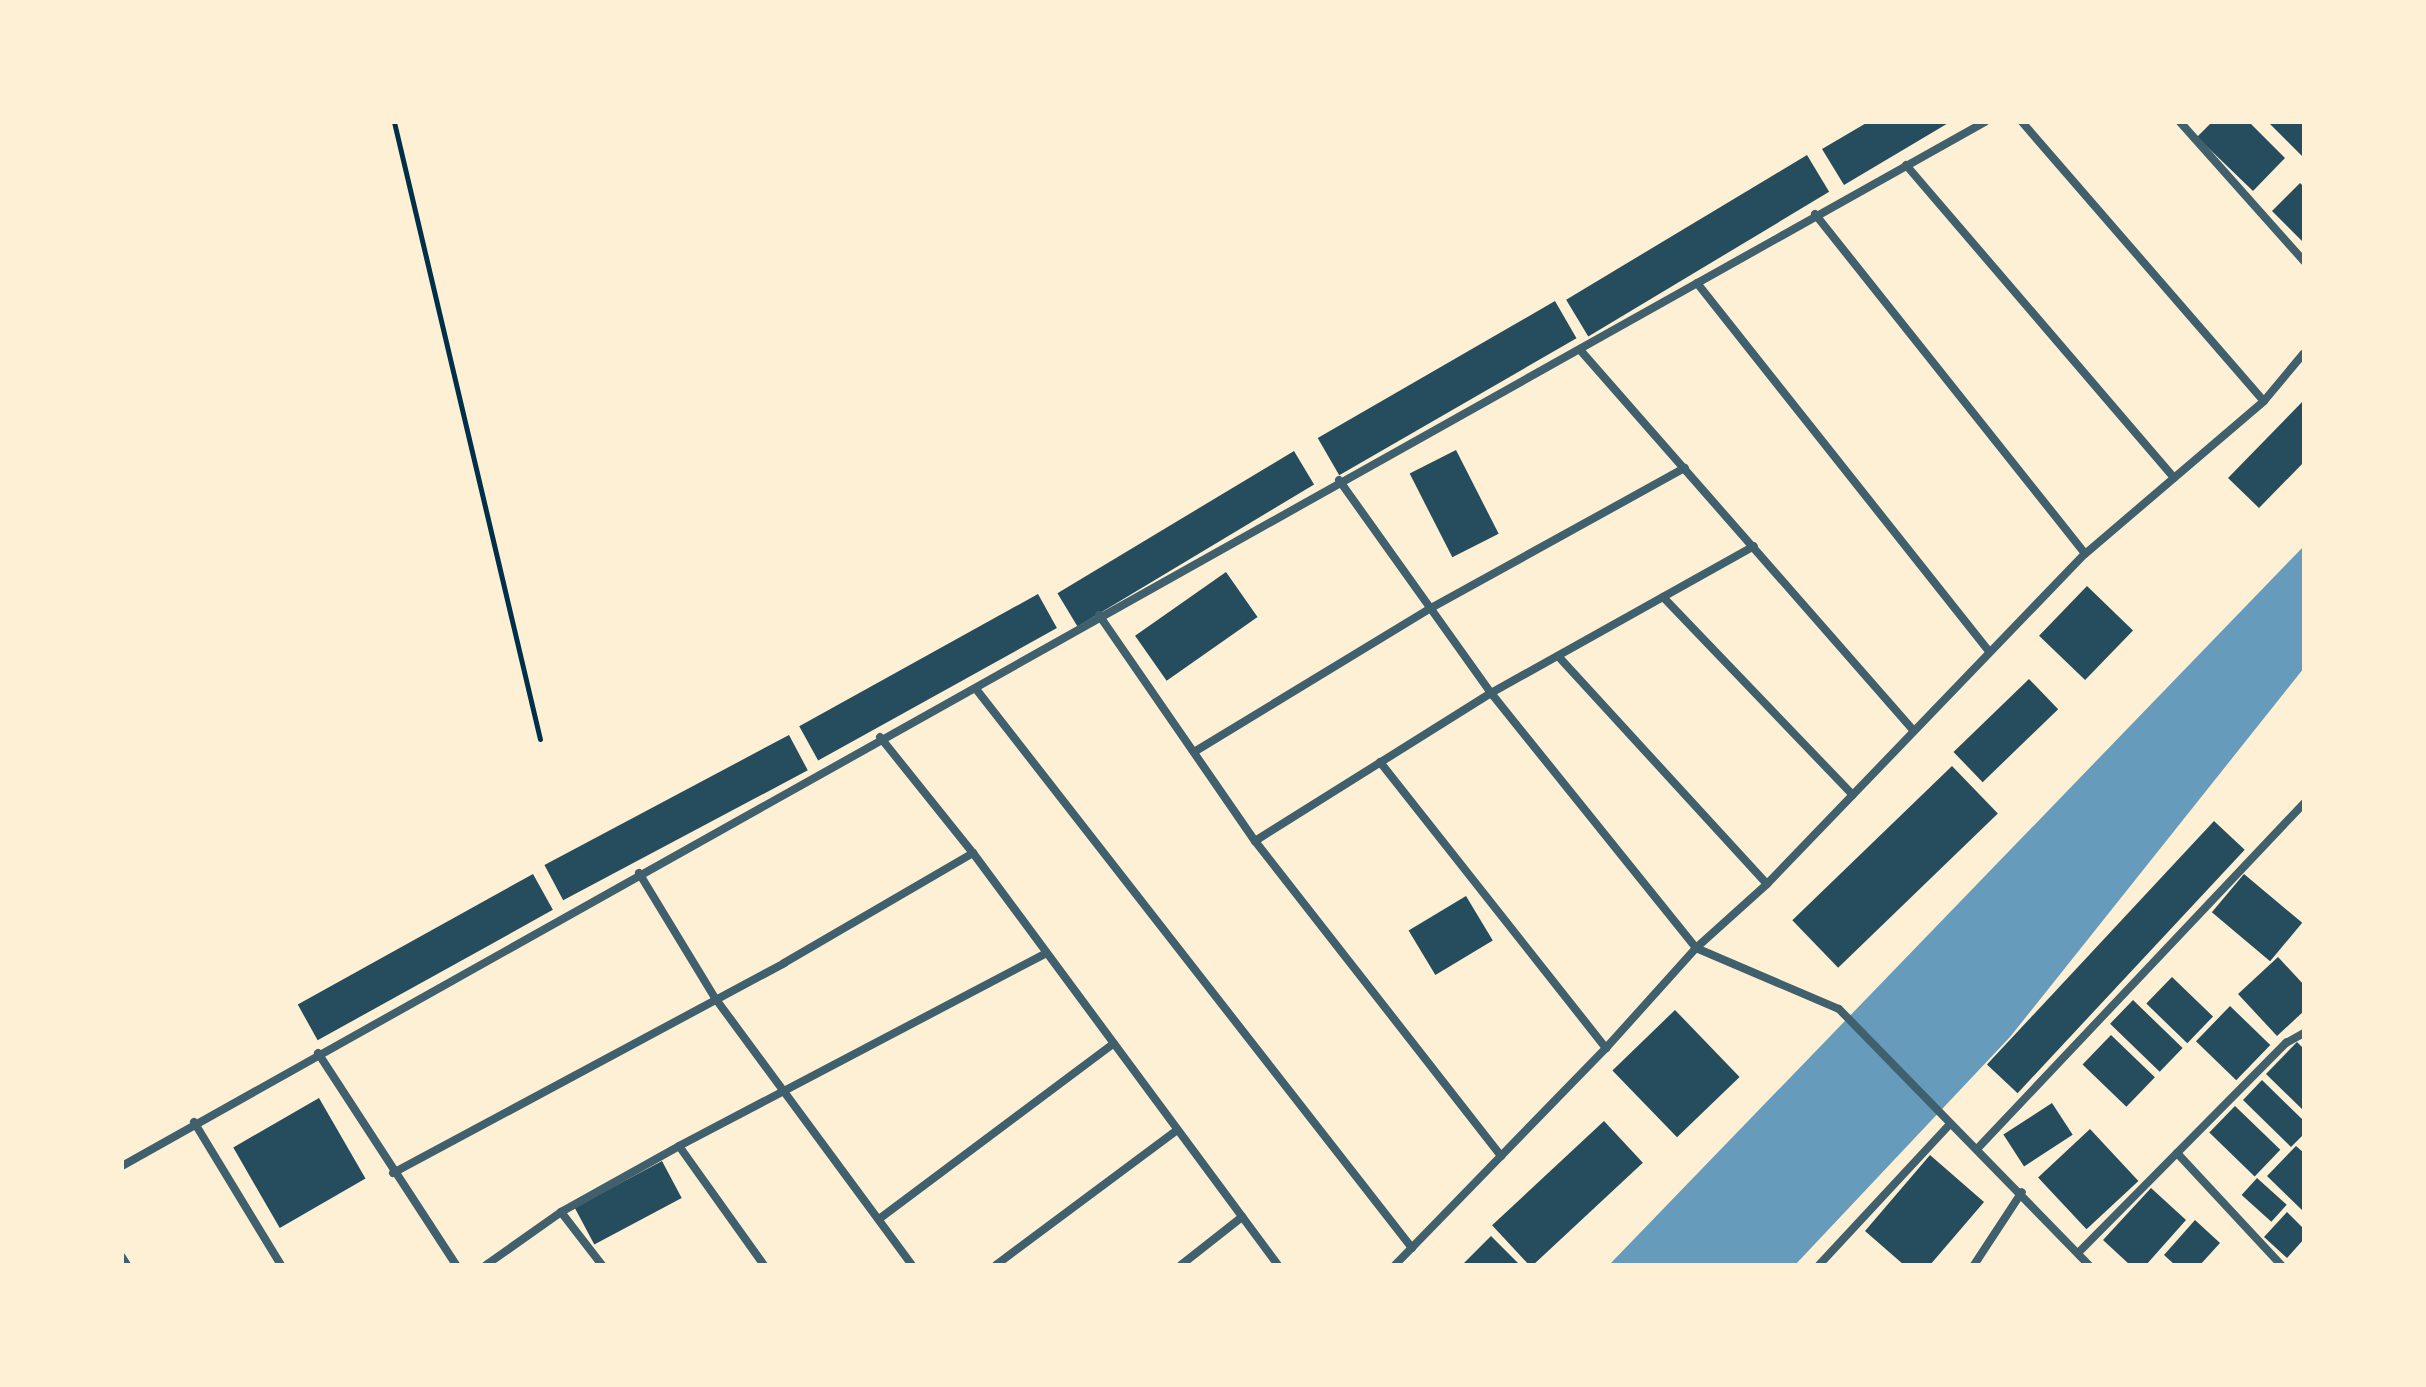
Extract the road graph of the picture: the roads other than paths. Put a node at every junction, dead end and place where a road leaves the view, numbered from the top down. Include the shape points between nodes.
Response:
1 (1985, 122) edge
2 (2022, 122) edge
3 (2180, 122) edge
4 (1906, 165) junction
5 (1815, 214) junction
6 (2304, 261) edge
7 (1697, 283) junction
8 (1581, 351) junction
9 (2304, 353) edge
10 (2264, 401) junction
11 (1685, 468) junction
12 (2174, 478) junction
13 (1339, 480) junction
14 (1754, 546) junction
15 (2085, 554) junction
16 (1663, 597) junction
17 (1431, 608) junction
18 (1099, 615) junction
19 (1989, 651) junction
20 (1558, 656) junction
21 (976, 689) junction
22 (1491, 693) junction
23 (1914, 731) junction
24 (880, 737) junction
25 (1194, 752) junction
26 (1380, 762) junction
27 (1853, 795) junction
28 (2304, 803) edge
29 (1255, 841) junction
30 (973, 853) junction
31 (639, 873) junction
32 (1767, 884) junction
33 (1696, 948) junction
34 (1046, 953) junction
35 (715, 998) junction
36 (2300, 1034) edge
37 (1113, 1044) junction
38 (2304, 1044) edge
39 (1606, 1048) junction
40 (318, 1053) junction
41 (781, 1092) junction
42 (194, 1122) junction
43 (1950, 1124) junction
44 (1177, 1130) junction
45 (679, 1146) junction
46 (1977, 1149) junction
47 (2177, 1153) junction
48 (1501, 1156) junction
49 (122, 1166) edge
50 (393, 1173) junction
51 (2022, 1192) junction
52 (561, 1212) junction
53 (1242, 1217) junction
54 (879, 1219) junction
55 (1412, 1248) junction
56 (2078, 1253) junction
57 (122, 1257) edge
58 (127, 1265) edge
59 (281, 1265) edge
60 (456, 1265) edge
61 (486, 1265) edge
62 (602, 1265) edge
63 (764, 1265) edge
64 (912, 1265) edge
65 (996, 1265) edge
66 (1181, 1265) edge
67 (1278, 1265) edge
68 (1395, 1265) edge
69 (1819, 1265) edge
70 (1974, 1265) edge
71 (2089, 1265) edge
72 (2281, 1265) edge

1 - 4 street
2 - 10 street
3 - 6 street
4 - 5 street
4 - 12 street
5 - 7 street
5 - 15 street
7 - 8 street
7 - 19 street
8 - 11 street
8 - 13 street
9 - 10 street
10 - 12 street
11 - 14 street
11 - 17 street
12 - 15 street
13 - 17 street
13 - 18 street
14 - 16 street
14 - 23 street
15 - 19 street
16 - 20 street
16 - 27 street
17 - 22 street
17 - 25 street
18 - 21 street
18 - 25 street
19 - 23 street
20 - 22 street
20 - 32 street
21 - 24 street
21 - 55 street
22 - 26 street
22 - 33 street
23 - 27 street
24 - 30 street
24 - 31 street
25 - 29 street
26 - 29 street
26 - 39 street
27 - 32 street
28 - 46 street
29 - 48 street
30 - 34 street
30 - 35 street
31 - 35 street
31 - 40 street
32 - 33 street
33 - 39 street
33 - 43 street via 1839,1009
34 - 37 street
34 - 41 street
35 - 41 street
35 - 50 street
36 - 38 street
36 - 47 street
37 - 44 street
37 - 54 street
39 - 48 street
40 - 42 street
40 - 50 street
41 - 45 street
41 - 54 street
42 - 49 street
42 - 59 street
43 - 46 street
43 - 69 street
44 - 53 street
44 - 65 street
45 - 52 street
45 - 63 street
46 - 51 street
47 - 56 street
47 - 72 street
48 - 55 street
50 - 60 street
51 - 56 street
51 - 70 street
52 - 61 street
52 - 62 street
53 - 66 street
53 - 67 street
54 - 64 street
55 - 68 street
56 - 71 street
57 - 58 street

